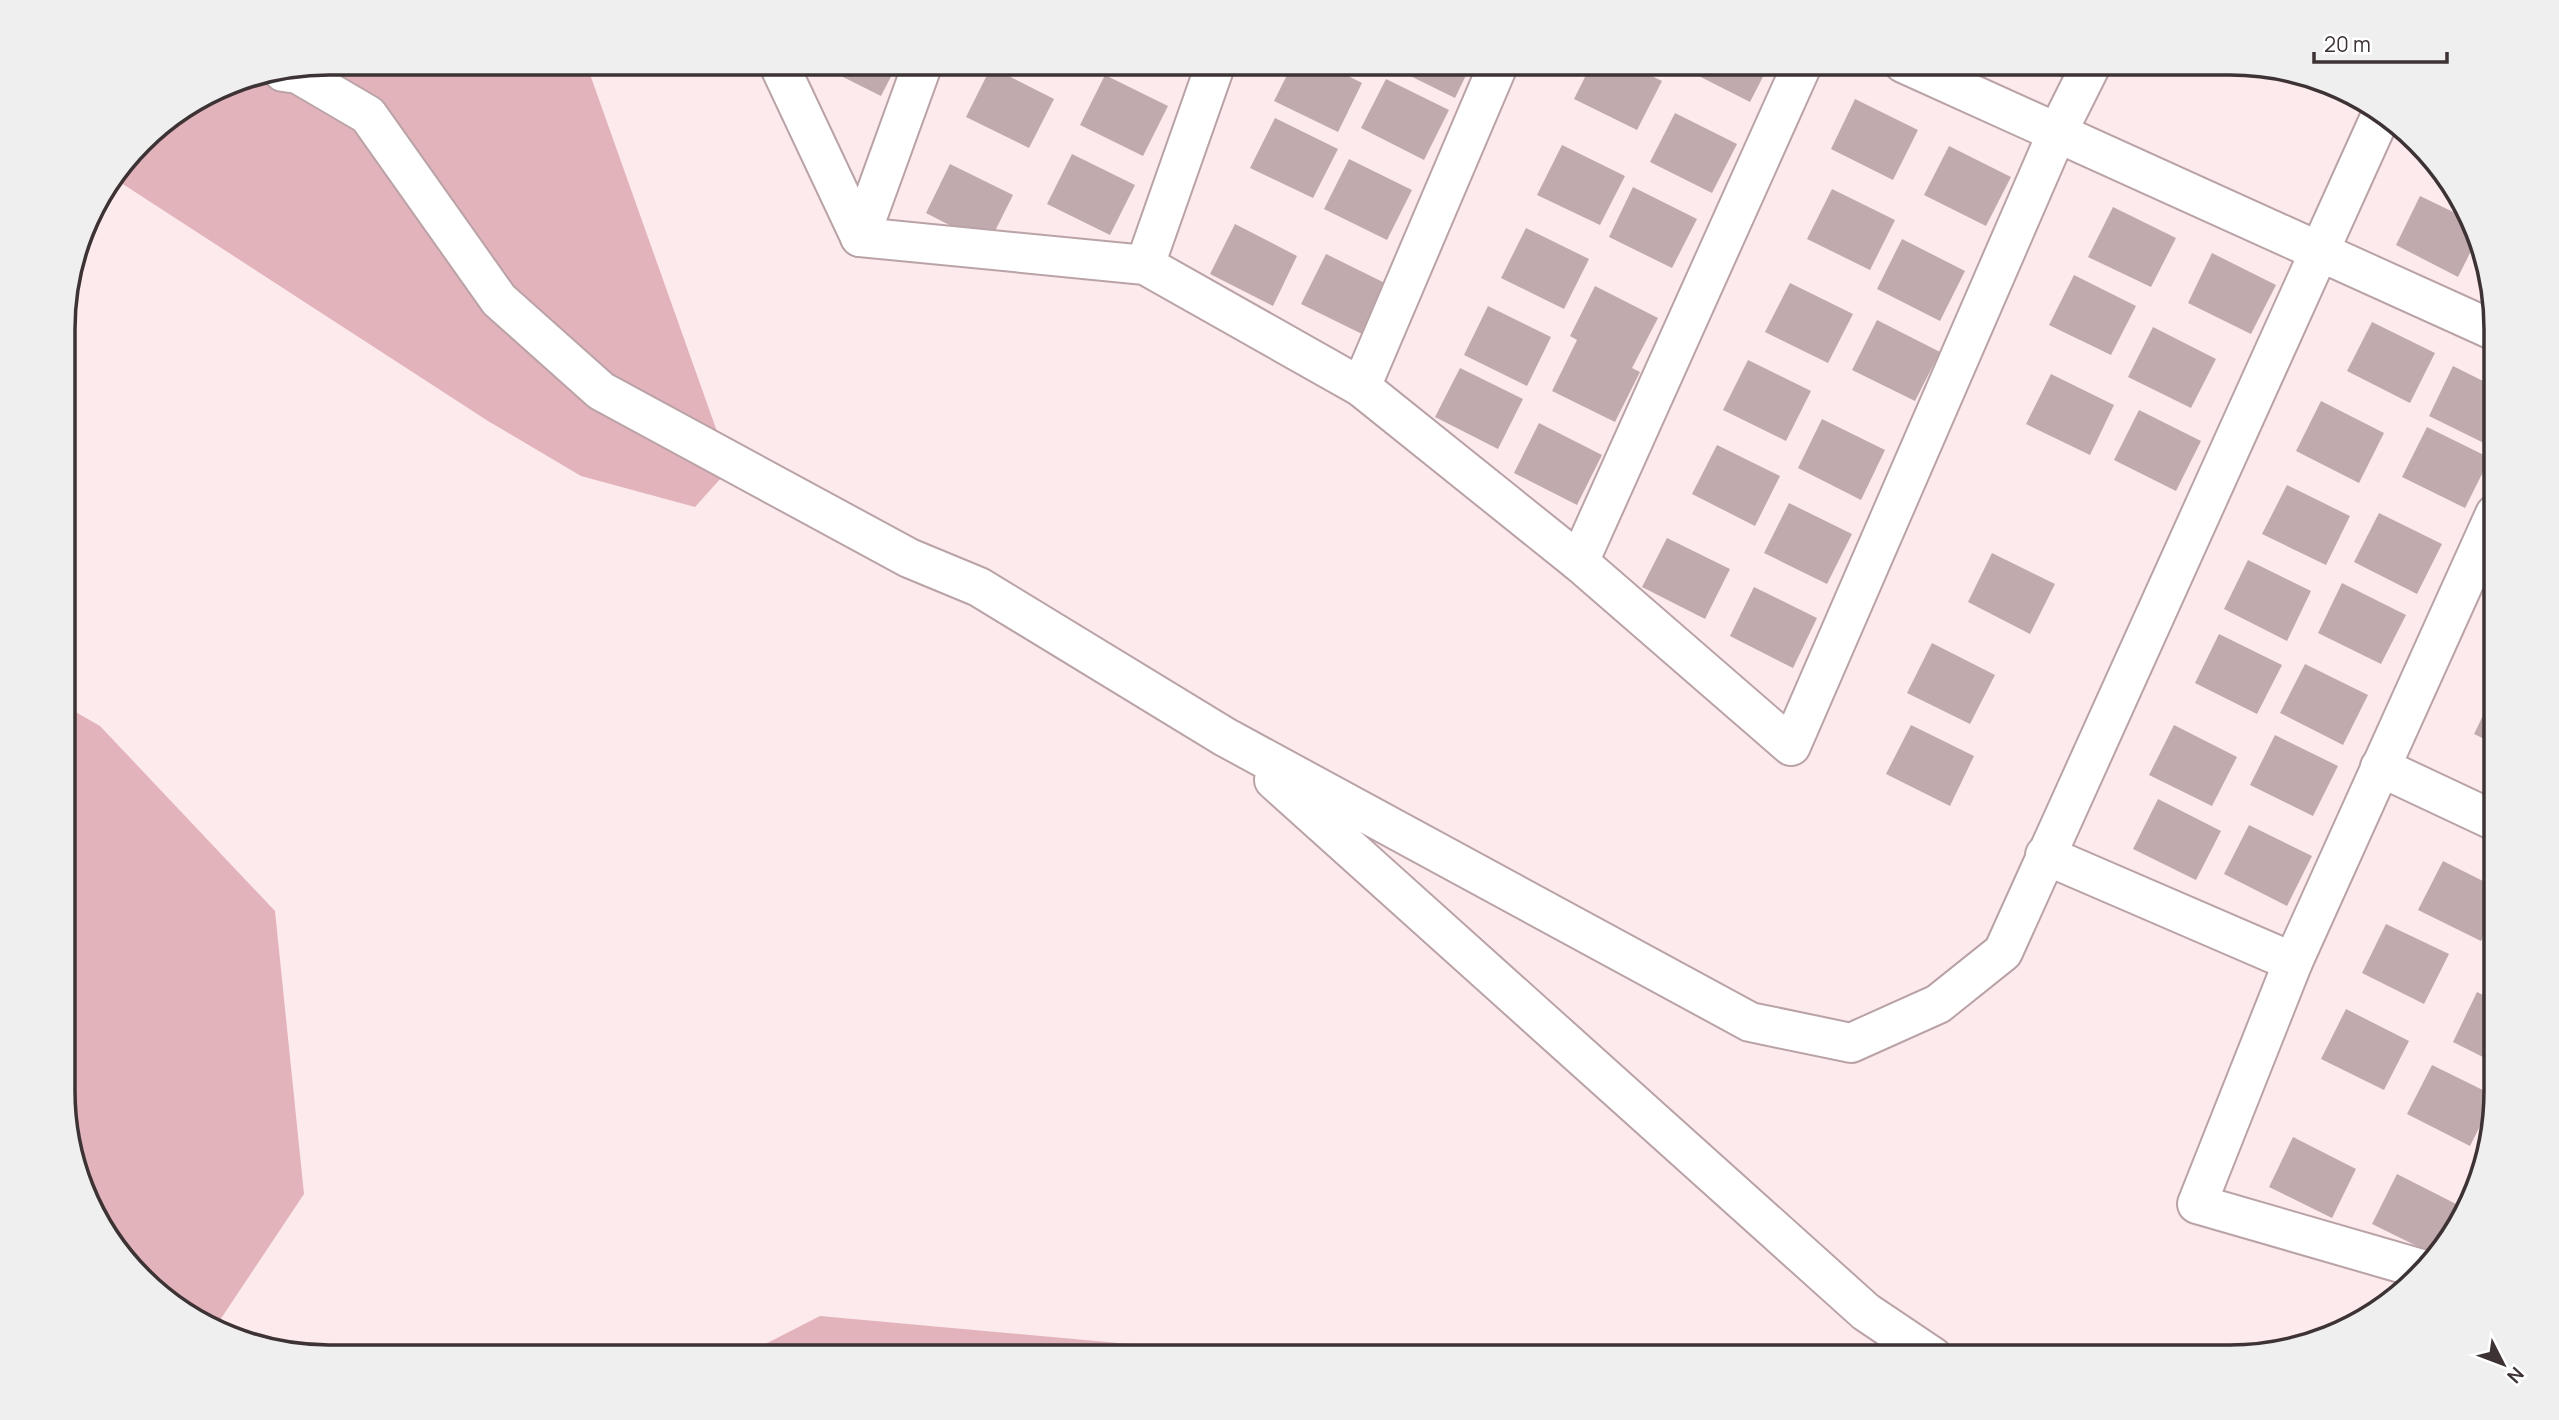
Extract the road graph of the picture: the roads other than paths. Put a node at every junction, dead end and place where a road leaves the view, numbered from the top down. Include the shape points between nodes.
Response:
1 (784, 75) edge
2 (919, 75) edge
3 (1212, 75) edge
4 (1494, 75) edge
5 (1798, 75) edge
6 (1929, 75) edge
7 (2086, 75) edge
8 (302, 77) edge
9 (2378, 123) edge
10 (2057, 133) junction
11 (860, 237) junction
12 (2318, 253) junction
13 (1144, 265) junction
14 (2484, 326) edge
15 (1361, 387) junction
16 (2484, 538) edge
17 (1579, 562) junction
18 (1225, 737) junction
19 (2380, 767) junction
20 (2484, 815) edge
21 (2045, 855) junction
22 (2293, 962) junction
23 (2413, 1266) edge
24 (1915, 1345) edge

1 - 11 street
2 - 11 street
3 - 13 street
4 - 15 street
5 - 17 street
6 - 10 street
7 - 10 street
8 - 18 street via 368,115 499,300 601,391 909,558 979,587
9 - 12 street
10 - 12 street
10 - 17 street via 1791,746
11 - 13 street
12 - 14 street
12 - 21 street
13 - 15 street
15 - 17 street
16 - 19 street
18 - 21 street via 1750,1022 1851,1043 1938,1004 2003,952
18 - 24 street via 1866,1312
19 - 20 street
19 - 22 street
21 - 22 street
22 - 23 street via 2197,1204

